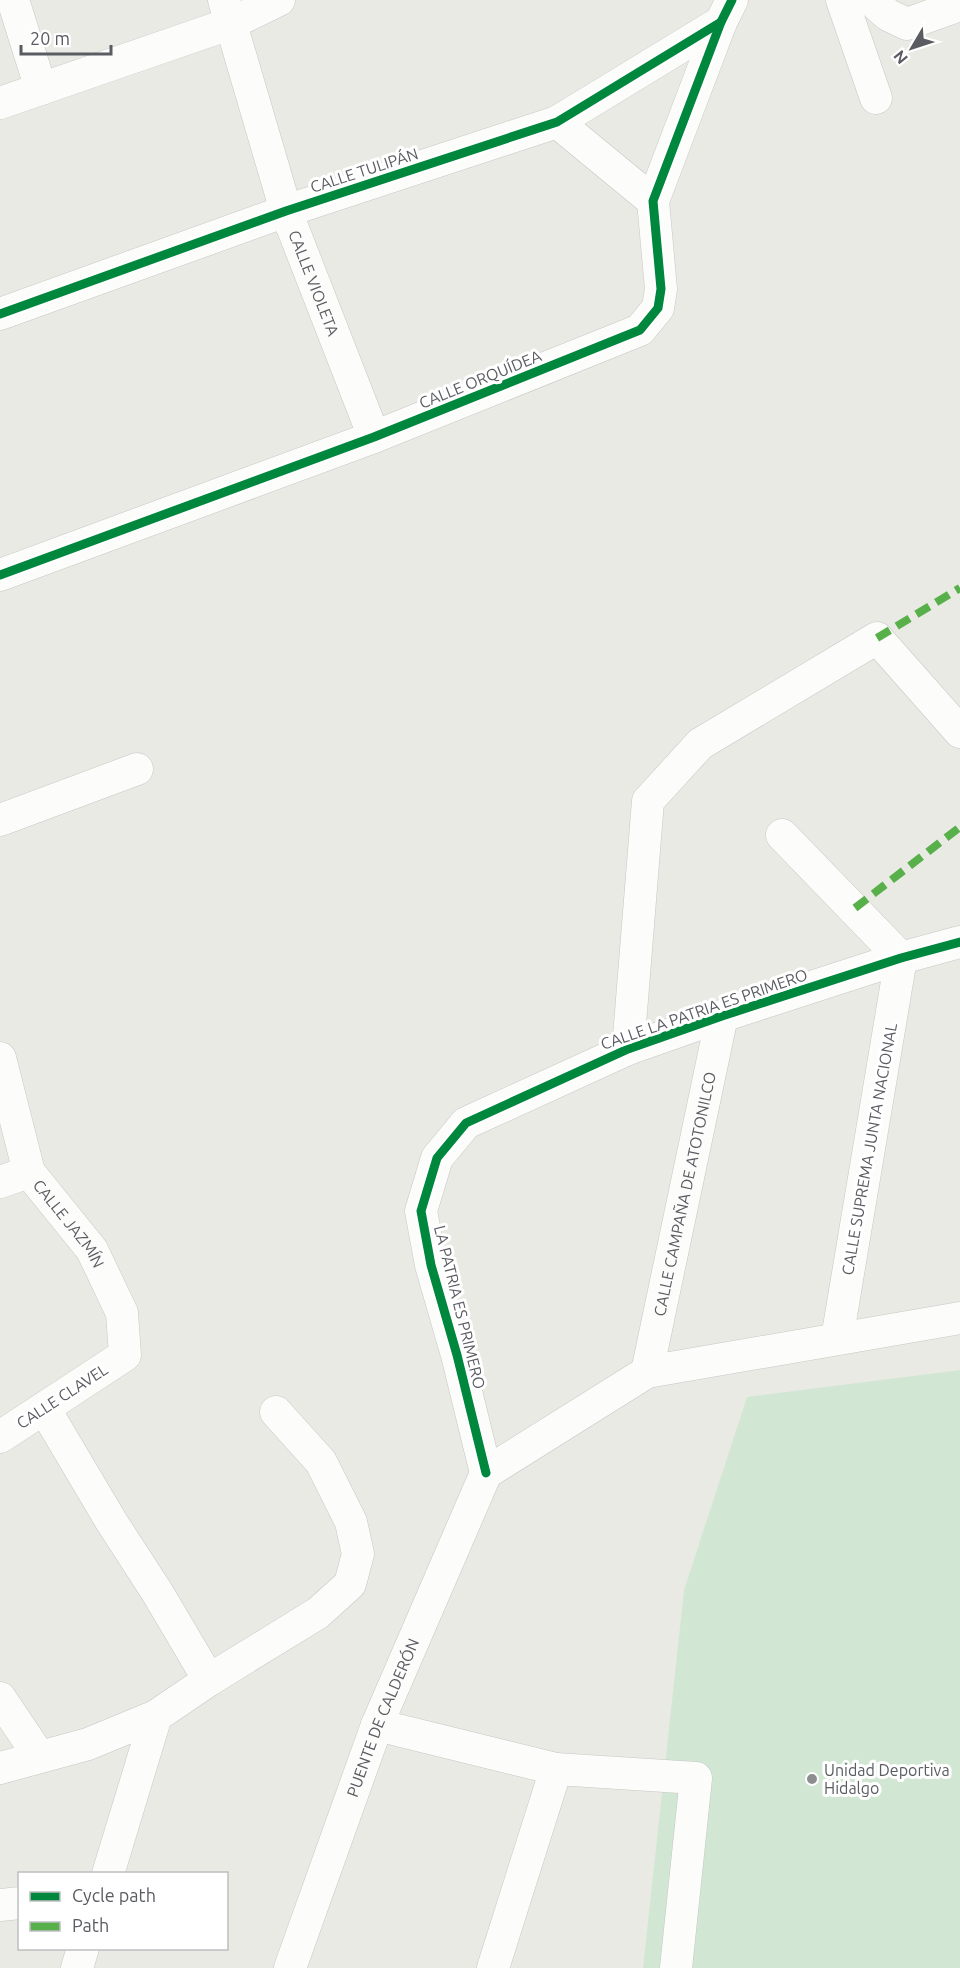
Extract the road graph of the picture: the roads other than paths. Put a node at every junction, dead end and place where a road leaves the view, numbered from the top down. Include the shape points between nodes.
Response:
1 (14, 0) edge
2 (279, 0) edge
3 (842, 0) edge
4 (871, 0) edge
5 (960, 5) edge
6 (228, 11) edge
7 (727, 11) edge
8 (41, 89) junction
9 (876, 98) dead end
10 (0, 103) edge
11 (557, 122) junction
12 (653, 201) junction
13 (286, 211) junction
14 (0, 314) edge
15 (374, 437) junction
16 (0, 575) edge
17 (960, 732) edge
18 (137, 769) dead end
19 (0, 820) edge
20 (782, 835) dead end
21 (960, 942) edge
22 (901, 958) junction
23 (723, 1016) junction
24 (628, 1049) junction
25 (0, 1058) edge
26 (466, 1124) joint
27 (29, 1172) junction
28 (0, 1182) edge
29 (960, 1318) edge
30 (837, 1339) junction
31 (125, 1355) joint
32 (647, 1372) junction
33 (44, 1408) junction
34 (276, 1412) dead end
35 (0, 1437) edge
36 (486, 1473) junction
37 (209, 1680) junction
38 (0, 1698) edge
39 (168, 1709) junction
40 (377, 1725) junction
41 (39, 1756) junction
42 (0, 1768) edge
43 (556, 1768) junction
44 (109, 1872) edge
45 (18, 1903) edge
46 (0, 1905) edge
47 (82, 1950) edge
48 (76, 1968) edge
49 (290, 1968) edge
50 (493, 1968) edge
51 (676, 1968) edge

1 - 8 street
2 - 6 street
3 - 9 street
4 - 5 street via 888,15 907,24
6 - 8 street
6 - 13 street, CALLE VIOLETA
7 - 11 street, CALLE TULIPÁN
7 - 12 street, CALLE ORQUÍDEA
8 - 10 street
11 - 12 street
11 - 13 street, CALLE TULIPÁN
12 - 15 street, CALLE ORQUÍDEA via 661,289 657,308 640,330
13 - 14 street, CALLE TULIPÁN
13 - 15 street, CALLE VIOLETA
15 - 16 street, CALLE ORQUÍDEA
17 - 24 street via 877,638 700,744 648,801
18 - 19 street
20 - 22 street
21 - 22 street, CALLE LA PATRIA ES PRIMERO
22 - 23 street, CALLE LA PATRIA ES PRIMERO
22 - 30 street, CALLE SUPREMA JUNTA NACIONAL
23 - 24 street, CALLE LA PATRIA ES PRIMERO
23 - 32 street, CALLE CAMPAÑA DE ATOTONILCO
24 - 26 street, CALLE LA PATRIA ES PRIMERO
25 - 27 street, CALLE JAZMÍN
26 - 36 street, LA PATRIA ES PRIMERO via 437,1158 421,1211 431,1265
27 - 28 street
27 - 31 street, CALLE JAZMÍN via 92,1250 122,1313
29 - 30 street
30 - 32 street
31 - 33 street, CALLE CLAVEL
32 - 36 street
33 - 35 street, CALLE CLAVEL
33 - 37 street
34 - 37 street via 321,1462 351,1522 358,1554 350,1584 318,1613
36 - 40 street, PUENTE DE CALDERÓN
37 - 39 street
38 - 41 street
39 - 41 street via 88,1744
39 - 44 street
40 - 43 street
40 - 49 street, PUENTE DE CALDERÓN
41 - 42 street
43 - 50 street
43 - 51 street via 696,1778
45 - 46 street
47 - 48 street

